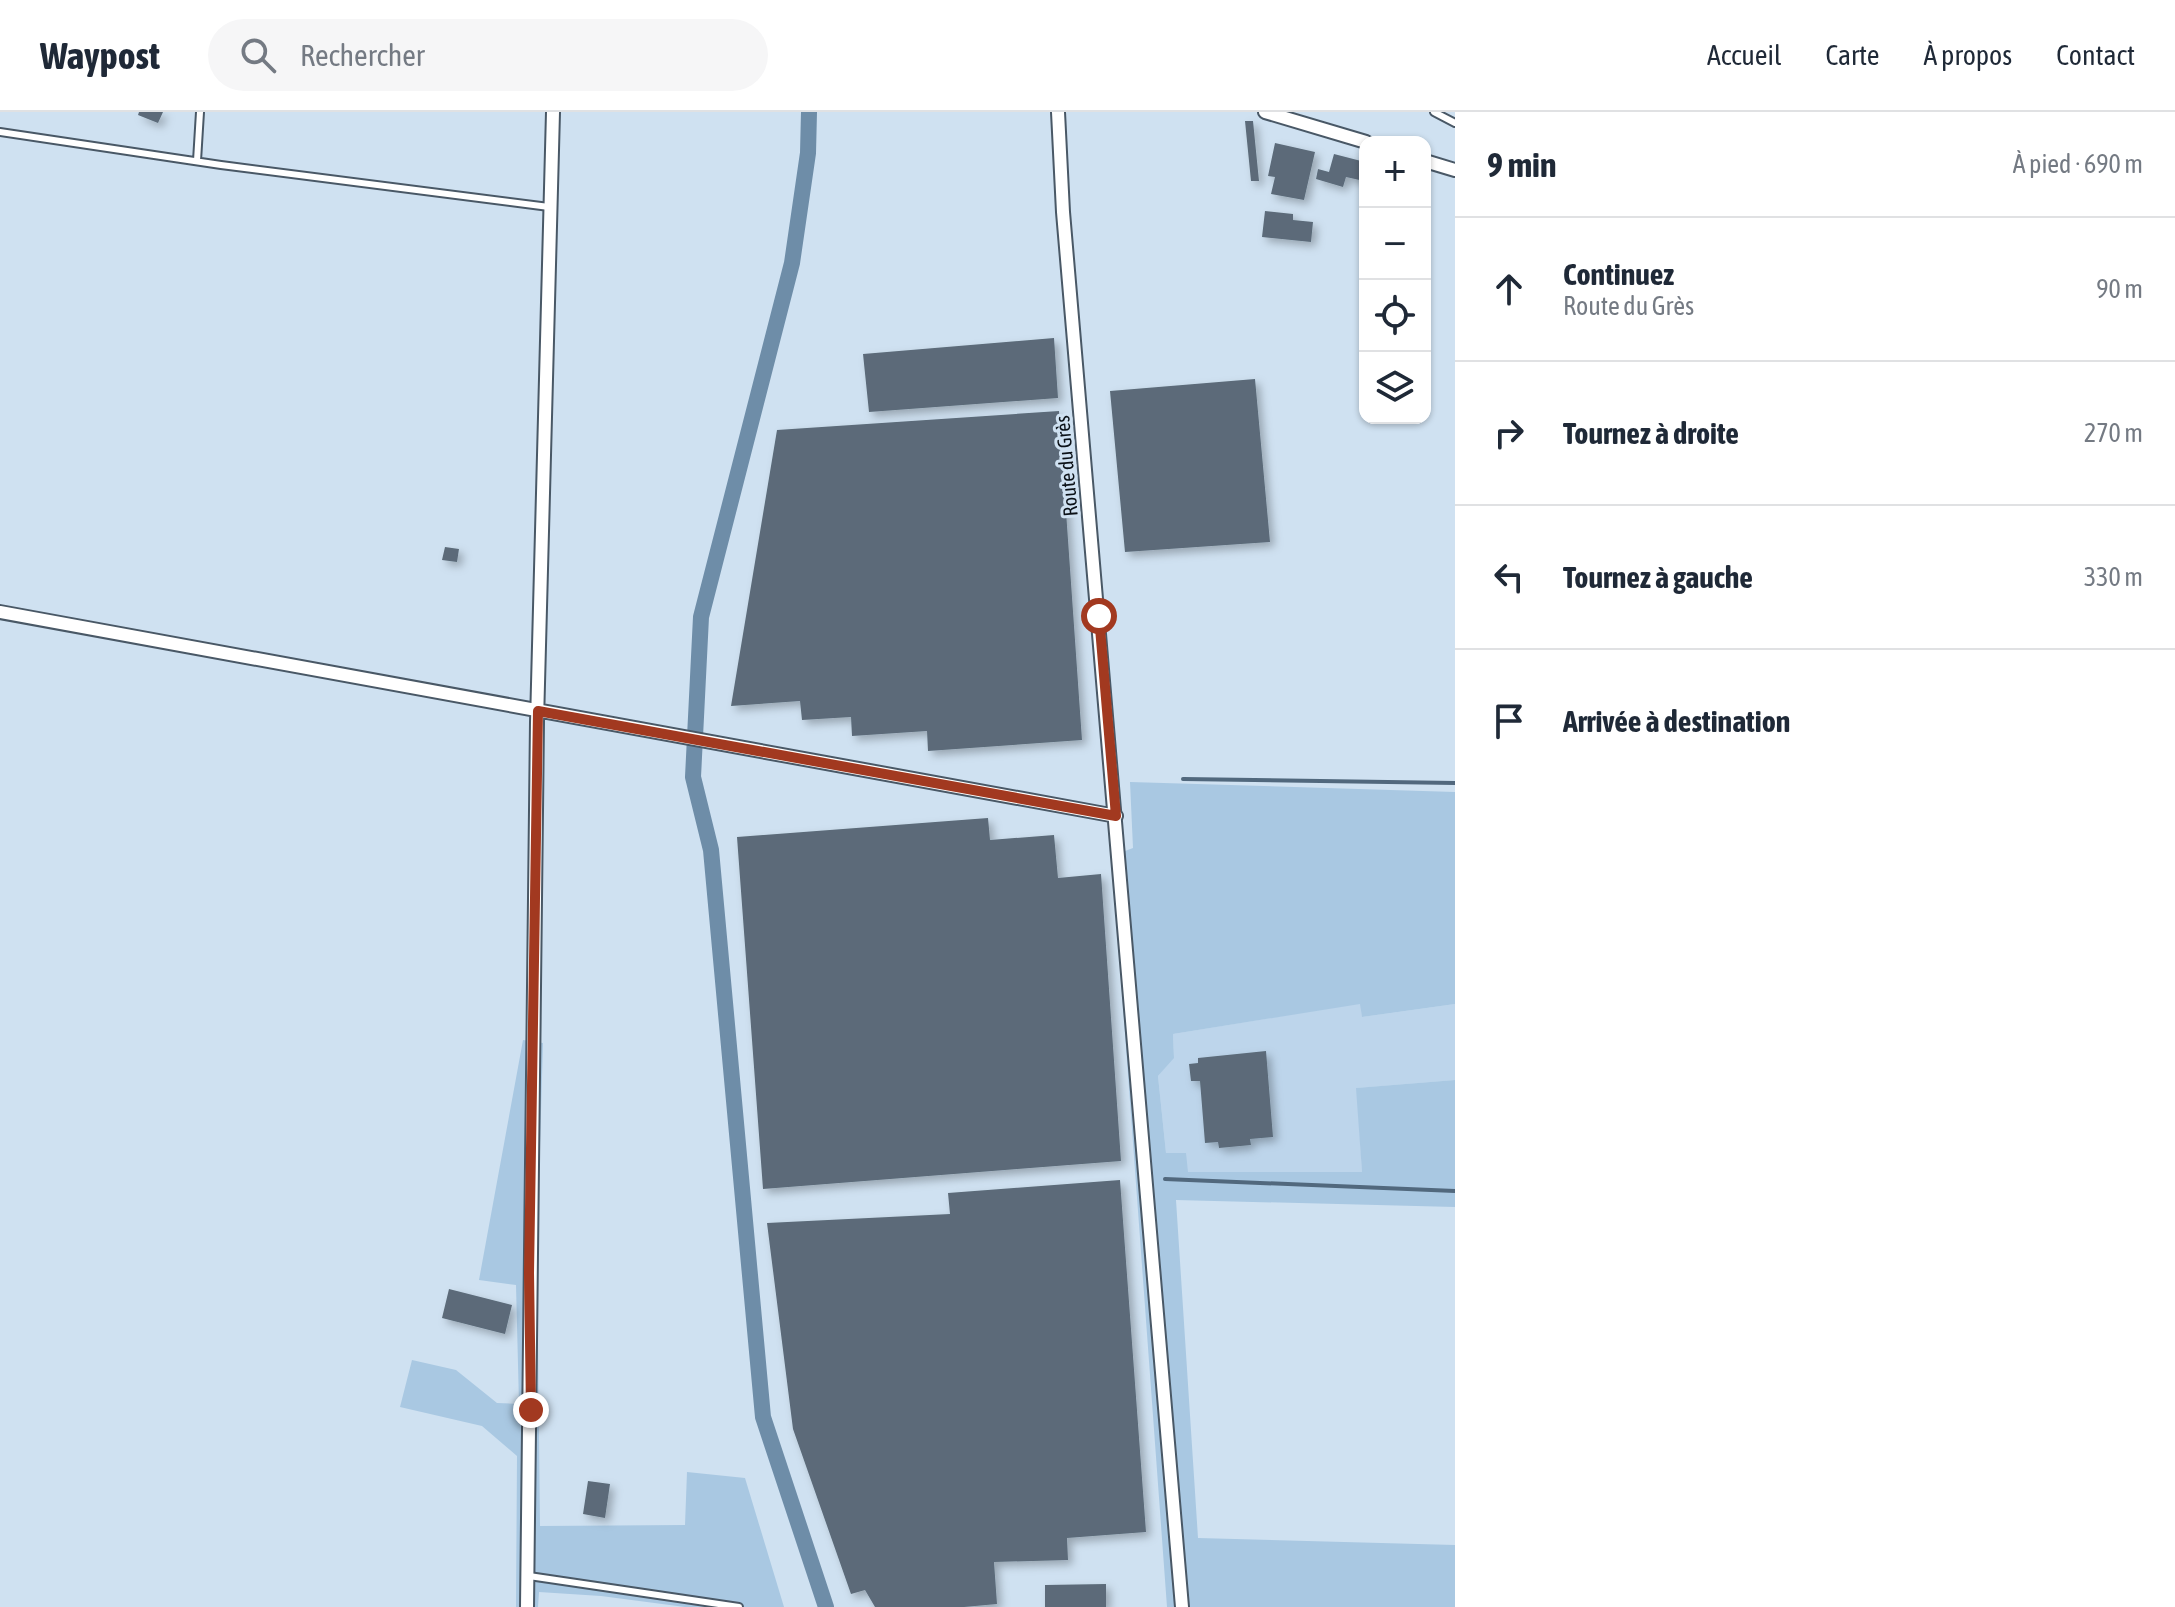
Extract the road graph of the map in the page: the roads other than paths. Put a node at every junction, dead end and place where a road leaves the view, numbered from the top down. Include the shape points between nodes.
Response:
1 (200, 112) edge
2 (553, 112) edge
3 (1058, 112) edge
4 (1265, 112) edge
5 (1434, 112) edge
6 (1455, 123) edge
7 (0, 132) edge
8 (1359, 140) edge
9 (197, 161) junction
10 (1431, 163) edge
11 (1455, 170) edge
12 (549, 207) junction
13 (0, 612) edge
14 (538, 711) junction
15 (1116, 816) junction
16 (529, 1576) junction
17 (527, 1607) edge
18 (739, 1607) edge
19 (1182, 1607) edge

1 - 9 lane
2 - 12 street
3 - 15 street, Route du Grès
4 - 8 street
5 - 6 lane
7 - 9 lane
9 - 12 lane
10 - 11 street
12 - 14 street
13 - 14 street
14 - 15 street
14 - 16 street
15 - 19 street, Route du Grès
16 - 17 street
16 - 18 lane

